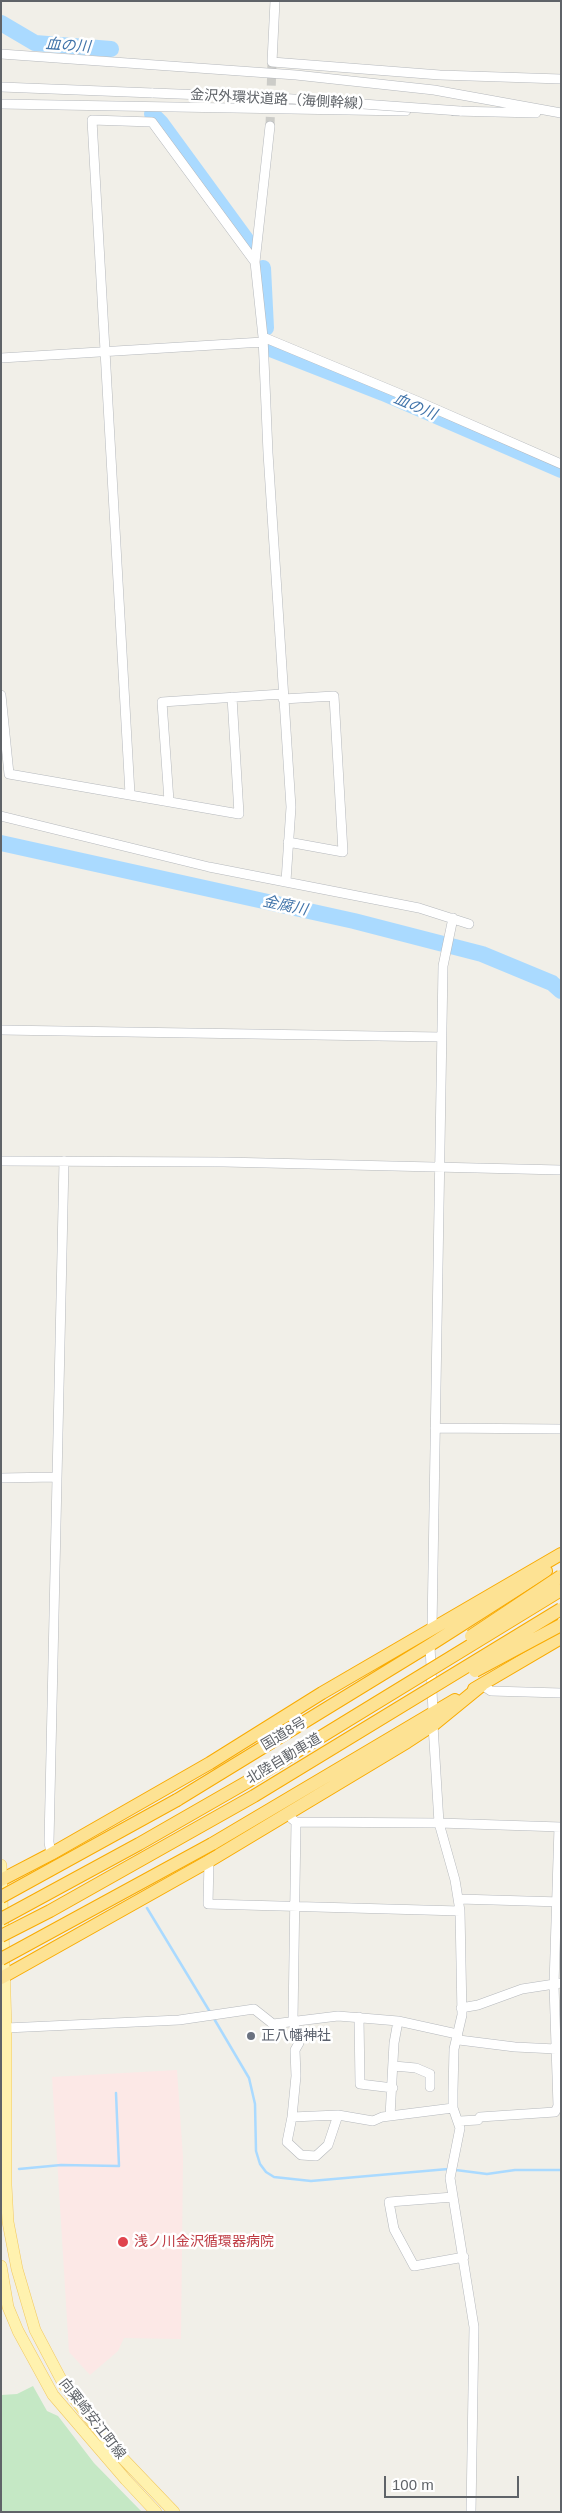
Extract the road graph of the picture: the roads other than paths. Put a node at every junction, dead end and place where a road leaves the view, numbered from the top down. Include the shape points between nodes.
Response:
1 (275, 1) edge
2 (1, 54) edge
3 (561, 80) edge
4 (1, 87) edge
5 (1, 104) edge
6 (460, 111) junction
7 (561, 113) edge
8 (270, 126) tunnel mouth
9 (255, 262) junction
10 (263, 340) junction
11 (104, 352) junction
12 (1, 358) edge
13 (561, 464) edge
14 (1, 695) edge
15 (232, 697) junction
16 (283, 697) junction
17 (5, 773) edge
18 (130, 794) junction
19 (169, 801) junction
20 (1, 816) edge
21 (288, 842) junction
22 (286, 881) junction
23 (453, 920) junction
24 (469, 924) dead end
25 (1, 1030) edge
26 (441, 1037) junction
27 (1, 1161) edge
28 (64, 1161) junction
29 (439, 1167) junction
30 (561, 1170) edge
31 (435, 1428) junction
32 (561, 1429) edge
33 (1, 1478) edge
34 (56, 1478) junction
35 (561, 1554) edge
36 (561, 1561) edge
37 (561, 1576) edge
38 (561, 1590) edge
39 (561, 1609) edge
40 (561, 1625) edge
41 (432, 1628) junction
42 (561, 1638) edge
43 (430, 1646) junction
44 (482, 1685) junction
45 (561, 1693) edge
46 (433, 1712) junction
47 (347, 1721) junction
48 (433, 1725) junction
49 (314, 1760) junction
50 (291, 1819) junction
51 (439, 1823) junction
52 (560, 1827) edge
53 (51, 1854) junction
54 (209, 1861) junction
55 (1, 1865) edge
56 (2, 1880) edge
57 (1, 1897) edge
58 (459, 1899) junction
59 (559, 1902) edge
60 (295, 1907) junction
61 (460, 1911) junction
62 (1, 1919) edge
63 (1, 1936) edge
64 (1, 1959) edge
65 (3, 1977) edge
66 (557, 1984) edge
67 (461, 2008) junction
68 (359, 2017) junction
69 (293, 2020) junction
70 (398, 2022) junction
71 (6, 2028) junction
72 (457, 2034) junction
73 (556, 2049) junction
74 (394, 2066) junction
75 (430, 2087) dead end
76 (393, 2088) junction
77 (453, 2108) junction
78 (558, 2113) edge
79 (338, 2115) junction
80 (390, 2116) junction
81 (292, 2117) junction
82 (460, 2121) junction
83 (453, 2197) junction
84 (464, 2257) junction
85 (1, 2266) edge
86 (64, 2385) junction
87 (53, 2395) junction
88 (156, 2512) edge
89 (174, 2512) edge
90 (471, 2512) edge

1 - 3 street via 272,62 440,75
2 - 7 street via 296,75 434,90
4 - 6 street, 金沢外環状道路（海側幹線）, bridge via 279,98
5 - 6 street, bridge
6 - 7 street, 金沢外環状道路（海側幹線）
8 - 9 street
9 - 10 street
9 - 11 street via 152,122 92,120
10 - 11 street
10 - 13 street via 417,401
10 - 16 street
11 - 12 street
11 - 18 street
14 - 17 street
15 - 16 street
15 - 19 street via 162,702
15 - 19 street via 239,814
16 - 21 street via 291,807
16 - 21 street via 334,696 343,852
17 - 18 street
18 - 19 street
20 - 22 street via 187,862
21 - 22 street
22 - 23 street via 419,908
23 - 24 street
23 - 26 street via 443,966
25 - 26 street
26 - 29 street
27 - 28 street
28 - 29 street
28 - 34 street
29 - 30 street
29 - 31 street
31 - 32 street
31 - 41 street
33 - 34 street
34 - 53 street
35 - 41 highway
36 - 43 highway, 国道8号
37 - 47 highway, bridge
38 - 47 highway, 北陸自動車道, bridge
39 - 49 highway, 北陸自動車道, bridge
40 - 49 highway, bridge
41 - 53 highway via 210,1763
42 - 44 highway
43 - 46 street
43 - 57 highway, 国道8号, bridge via 177,1800
44 - 45 street via 491,1691
44 - 46 highway
44 - 48 highway
46 - 64 highway, bridge via 212,1844
47 - 62 highway, 北陸自動車道, bridge via 147,1840
48 - 50 highway
48 - 51 street
49 - 63 highway, 北陸自動車道, bridge via 150,1856
50 - 51 street
50 - 54 highway
50 - 60 street
51 - 52 street
51 - 58 street
52 - 59 street
53 - 56 highway
54 - 60 street via 208,1904
54 - 65 highway
55 - 56 main road, 向粟崎安江町線
56 - 65 main road, 向粟崎安江町線
58 - 59 street
58 - 61 street
59 - 66 street
60 - 61 street
60 - 69 street
61 - 67 street
65 - 71 main road, 向粟崎安江町線
66 - 67 street via 522,1989
66 - 73 street
67 - 72 street
68 - 69 street
68 - 70 street
68 - 76 street via 360,2084
69 - 71 street via 273,2024 254,2009 212,2016
69 - 81 street via 299,2044 295,2050
70 - 72 street
70 - 74 street
71 - 86 main road, 向粟崎安江町線 via 6,2185 12,2248 35,2330
72 - 73 street via 459,2040
72 - 77 street
73 - 78 street
74 - 75 street via 416,2068 430,2074
74 - 76 street
76 - 80 street
77 - 80 street
77 - 82 street
78 - 82 street
79 - 80 street via 373,2121
79 - 81 street
79 - 81 street via 328,2145 316,2156 301,2155 287,2142
82 - 83 street via 451,2171
83 - 84 street
83 - 84 street via 389,2202 394,2229 414,2266
84 - 90 street via 474,2327
85 - 87 main road, 向粟崎安江町線 via 8,2307 30,2356
86 - 87 street
86 - 89 main road, 向粟崎安江町線 via 110,2446
87 - 88 main road, 向粟崎安江町線

